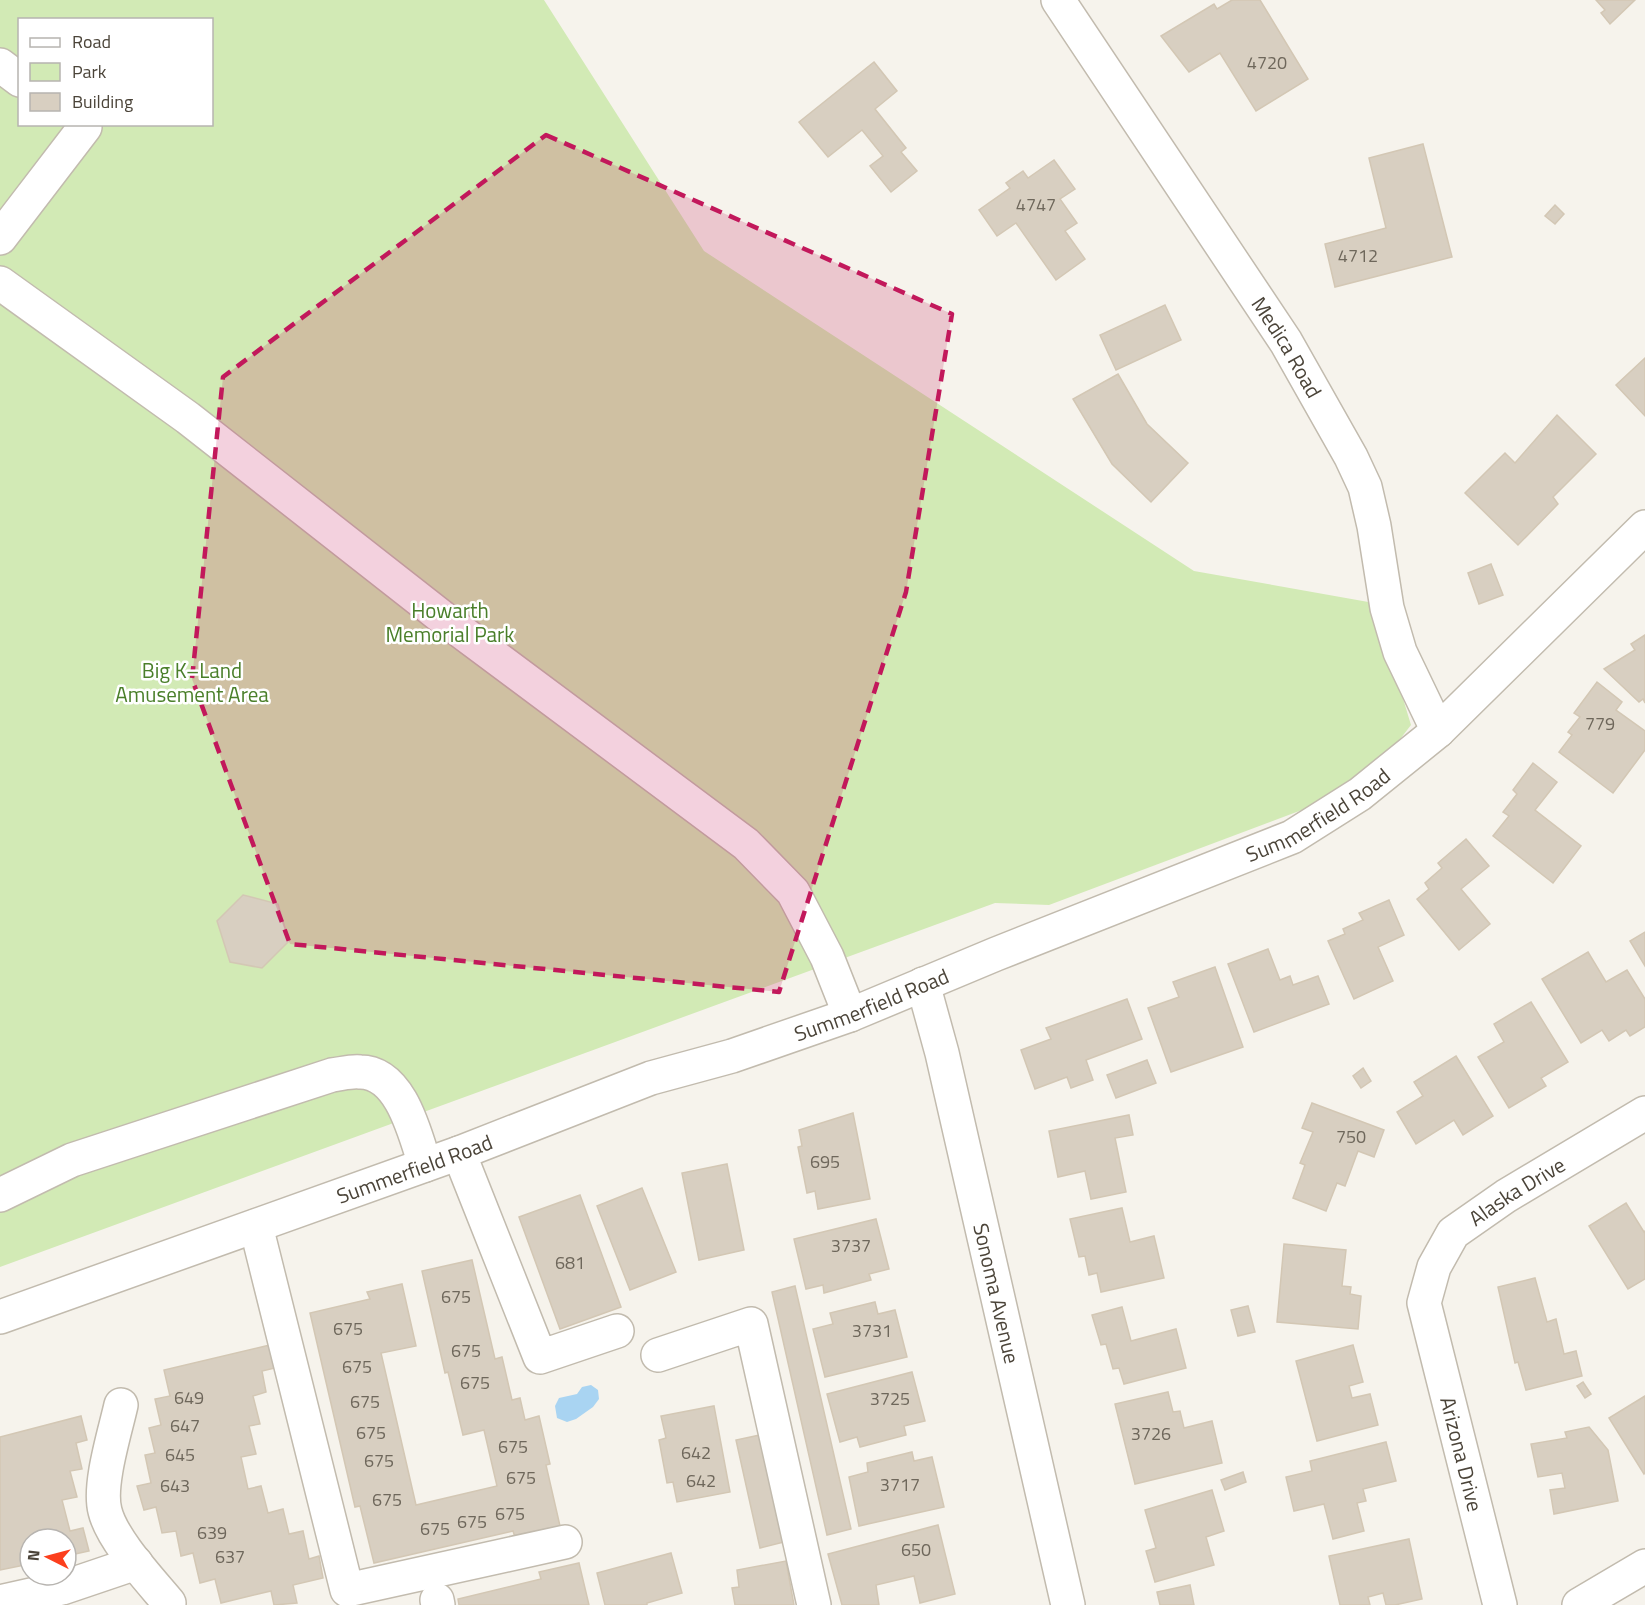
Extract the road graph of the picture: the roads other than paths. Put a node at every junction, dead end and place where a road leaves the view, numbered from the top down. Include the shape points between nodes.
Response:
1 (1058, 0) edge
2 (0, 65) edge
3 (18, 78) edge
4 (84, 126) edge
5 (0, 238) edge
6 (0, 284) edge
7 (1645, 527) edge
8 (1438, 731) junction
9 (923, 984) junction
10 (850, 1015) junction
11 (1645, 1113) edge
12 (459, 1153) junction
13 (425, 1165) junction
14 (0, 1196) edge
15 (256, 1226) junction
16 (1424, 1303) joint
17 (0, 1317) edge
18 (617, 1331) dead end
19 (658, 1354) dead end
20 (121, 1405) dead end
21 (566, 1542) dead end
22 (136, 1563) junction
23 (1645, 1566) edge
24 (0, 1602) edge
25 (169, 1603) dead end
26 (814, 1605) edge
27 (1068, 1605) edge
28 (1500, 1605) edge
29 (1579, 1605) edge

1 - 8 street, Medica Road via 1286,342 1351,457 1365,487 1400,652
2 - 3 street
4 - 5 street
6 - 10 street via 188,418 443,618 746,844 793,892 827,957
7 - 8 street, Summerfield Road
8 - 9 street, Summerfield Road via 1360,794 1292,837
9 - 10 street, Summerfield Road
9 - 27 street, Sonoma Avenue
10 - 12 street, Summerfield Road via 732,1056 651,1078
11 - 16 street, Alaska Drive via 1506,1196 1453,1233 1434,1267
12 - 13 street, Summerfield Road
12 - 18 street via 540,1357
13 - 14 street via 397,1092 384,1080 362,1071 332,1076 72,1160
13 - 15 street, Summerfield Road
15 - 17 street, Summerfield Road
15 - 21 street via 347,1590
16 - 28 street, Arizona Drive
19 - 26 street via 751,1324
20 - 22 street via 104,1484 104,1510
22 - 24 street via 62,1588
22 - 25 street
23 - 29 street

